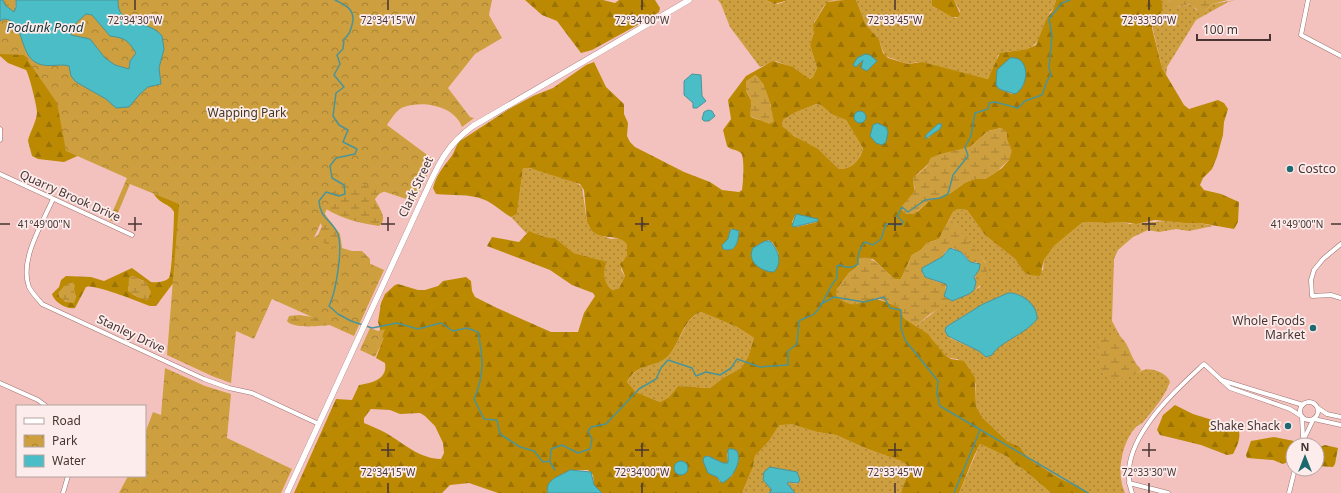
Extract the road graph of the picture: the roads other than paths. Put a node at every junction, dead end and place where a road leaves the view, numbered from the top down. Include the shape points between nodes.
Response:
1 (689, 0) edge
2 (1308, 0) edge
3 (1341, 56) edge
4 (0, 129) edge
5 (0, 140) edge
6 (0, 174) edge
7 (53, 199) junction
8 (132, 235) dead end
9 (1341, 244) edge
10 (1341, 298) edge
11 (1221, 380) junction
12 (0, 383) edge
13 (45, 405) edge
14 (1303, 405) junction
15 (1317, 408) junction
16 (1302, 416) junction
17 (1341, 417) edge
18 (1314, 419) junction
19 (319, 424) junction
20 (1341, 425) edge
21 (1303, 437) joint
22 (68, 477) edge
23 (1293, 477) edge
24 (1129, 483) junction
25 (63, 493) edge
26 (287, 493) edge
27 (1132, 493) edge
28 (1168, 493) edge
29 (1290, 493) edge

1 - 19 main road, Clark Street via 473,126 451,144 442,157
2 - 3 street via 1301,35
4 - 5 street
6 - 7 street, Quarry Brook Drive
7 - 8 street, Quarry Brook Drive
7 - 19 street, Stanley Drive via 28,257 26,272 30,288 42,304 204,379 252,393
9 - 10 street via 1314,270 1311,280 1312,296 1331,295
11 - 14 street
11 - 16 street via 1230,388 1290,409
11 - 24 street via 1204,364 1184,382 1140,436 1129,468
12 - 13 street
14 - 15 street via 1311,403
14 - 16 street via 1300,409
15 - 17 street via 1327,414
15 - 18 street via 1318,413
16 - 18 street via 1308,420
16 - 21 street
18 - 20 street
18 - 21 street
19 - 26 main road, Clark Street
22 - 25 street
23 - 29 street
24 - 27 street
24 - 28 street

